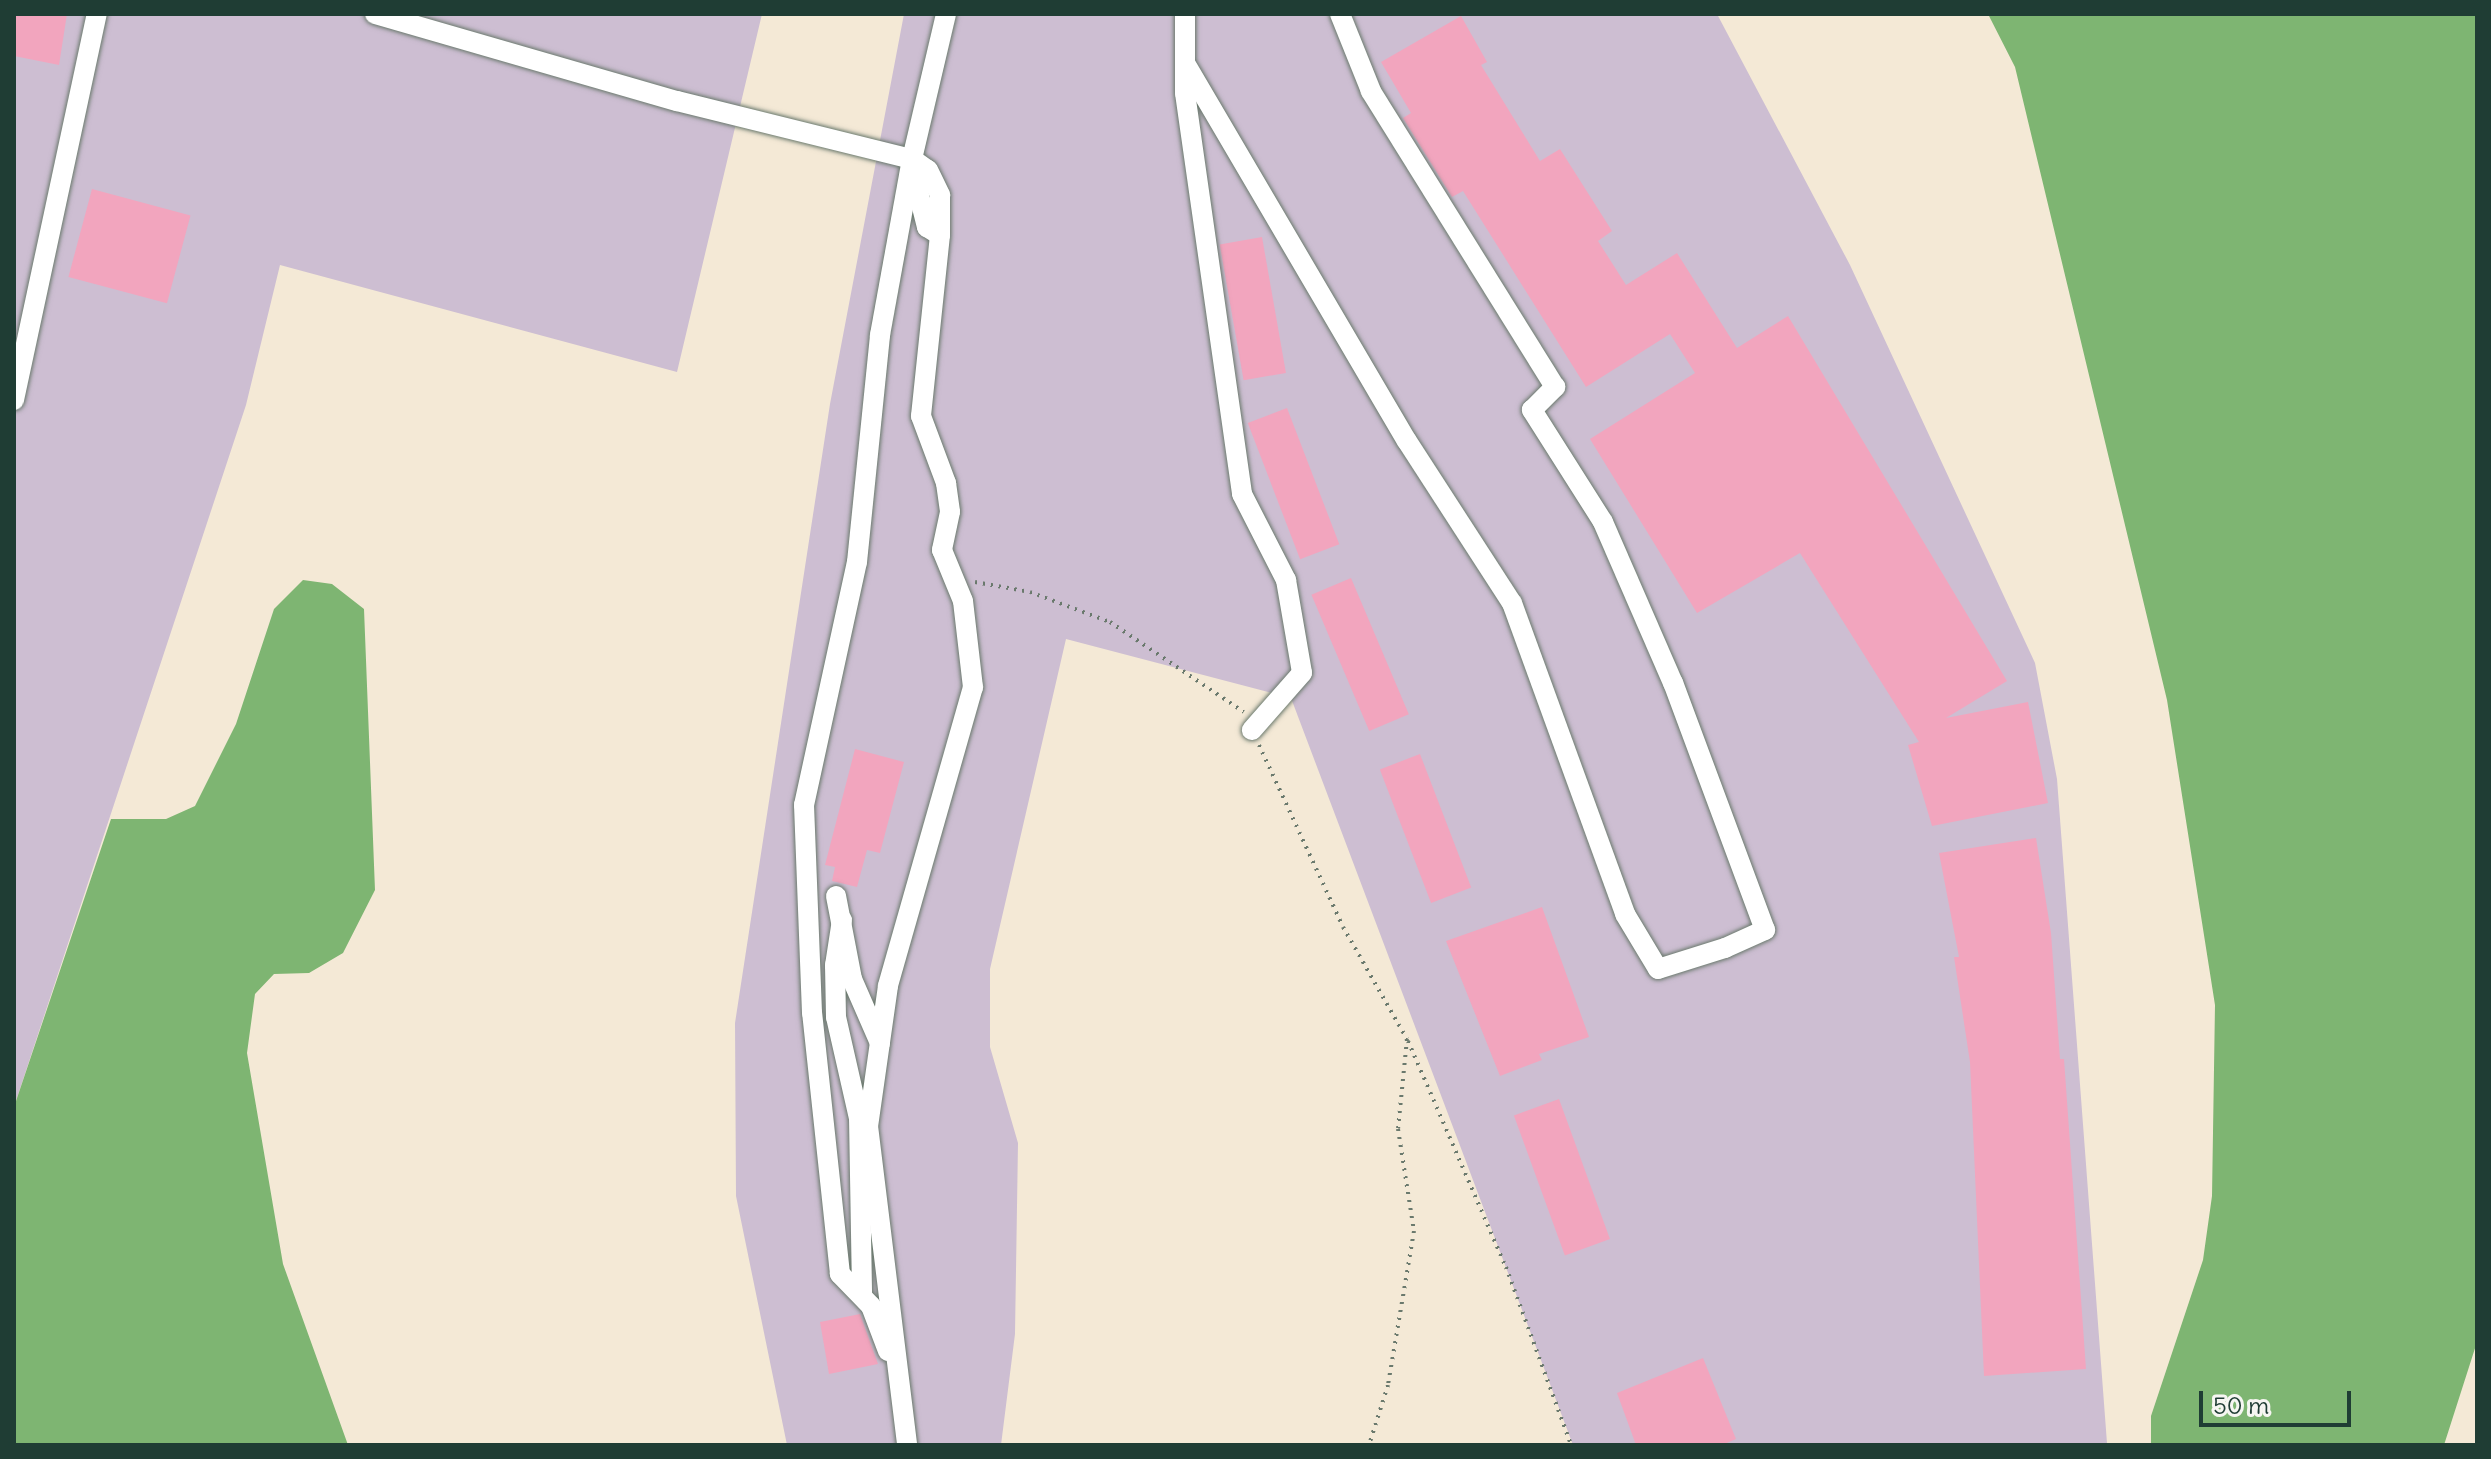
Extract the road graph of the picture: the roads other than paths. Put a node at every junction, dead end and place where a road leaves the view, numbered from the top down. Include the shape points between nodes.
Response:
1 (97, 14) edge
2 (375, 14) edge
3 (946, 14) edge
4 (1185, 14) edge
5 (1340, 14) edge
6 (1185, 63) junction
7 (912, 159) junction
8 (14, 400) edge
9 (1252, 730) road end
10 (836, 896) dead end
11 (842, 920) junction
12 (880, 1043) junction
13 (862, 1296) junction
14 (900, 1379) junction
15 (907, 1445) edge

1 - 8 street via 86,45
2 - 7 street via 677,101
3 - 7 street
4 - 6 street
5 - 6 street via 1371,91 1555,387 1532,410 1603,522 1673,683 1765,930 1725,948 1658,969 1625,914 1512,603 1407,441
6 - 9 street via 1211,300 1242,494 1286,580 1302,673
7 - 12 street via 928,170 940,195 921,416 946,483 950,512 942,550 963,601 973,687 888,986
7 - 13 street via 880,335 857,562 838,668 804,805 812,1013 840,1274
10 - 11 street
11 - 12 street via 852,979
11 - 13 street via 835,965 836,1017 859,1118
12 - 14 street via 868,1126
13 - 14 street via 871,1306
14 - 15 street

